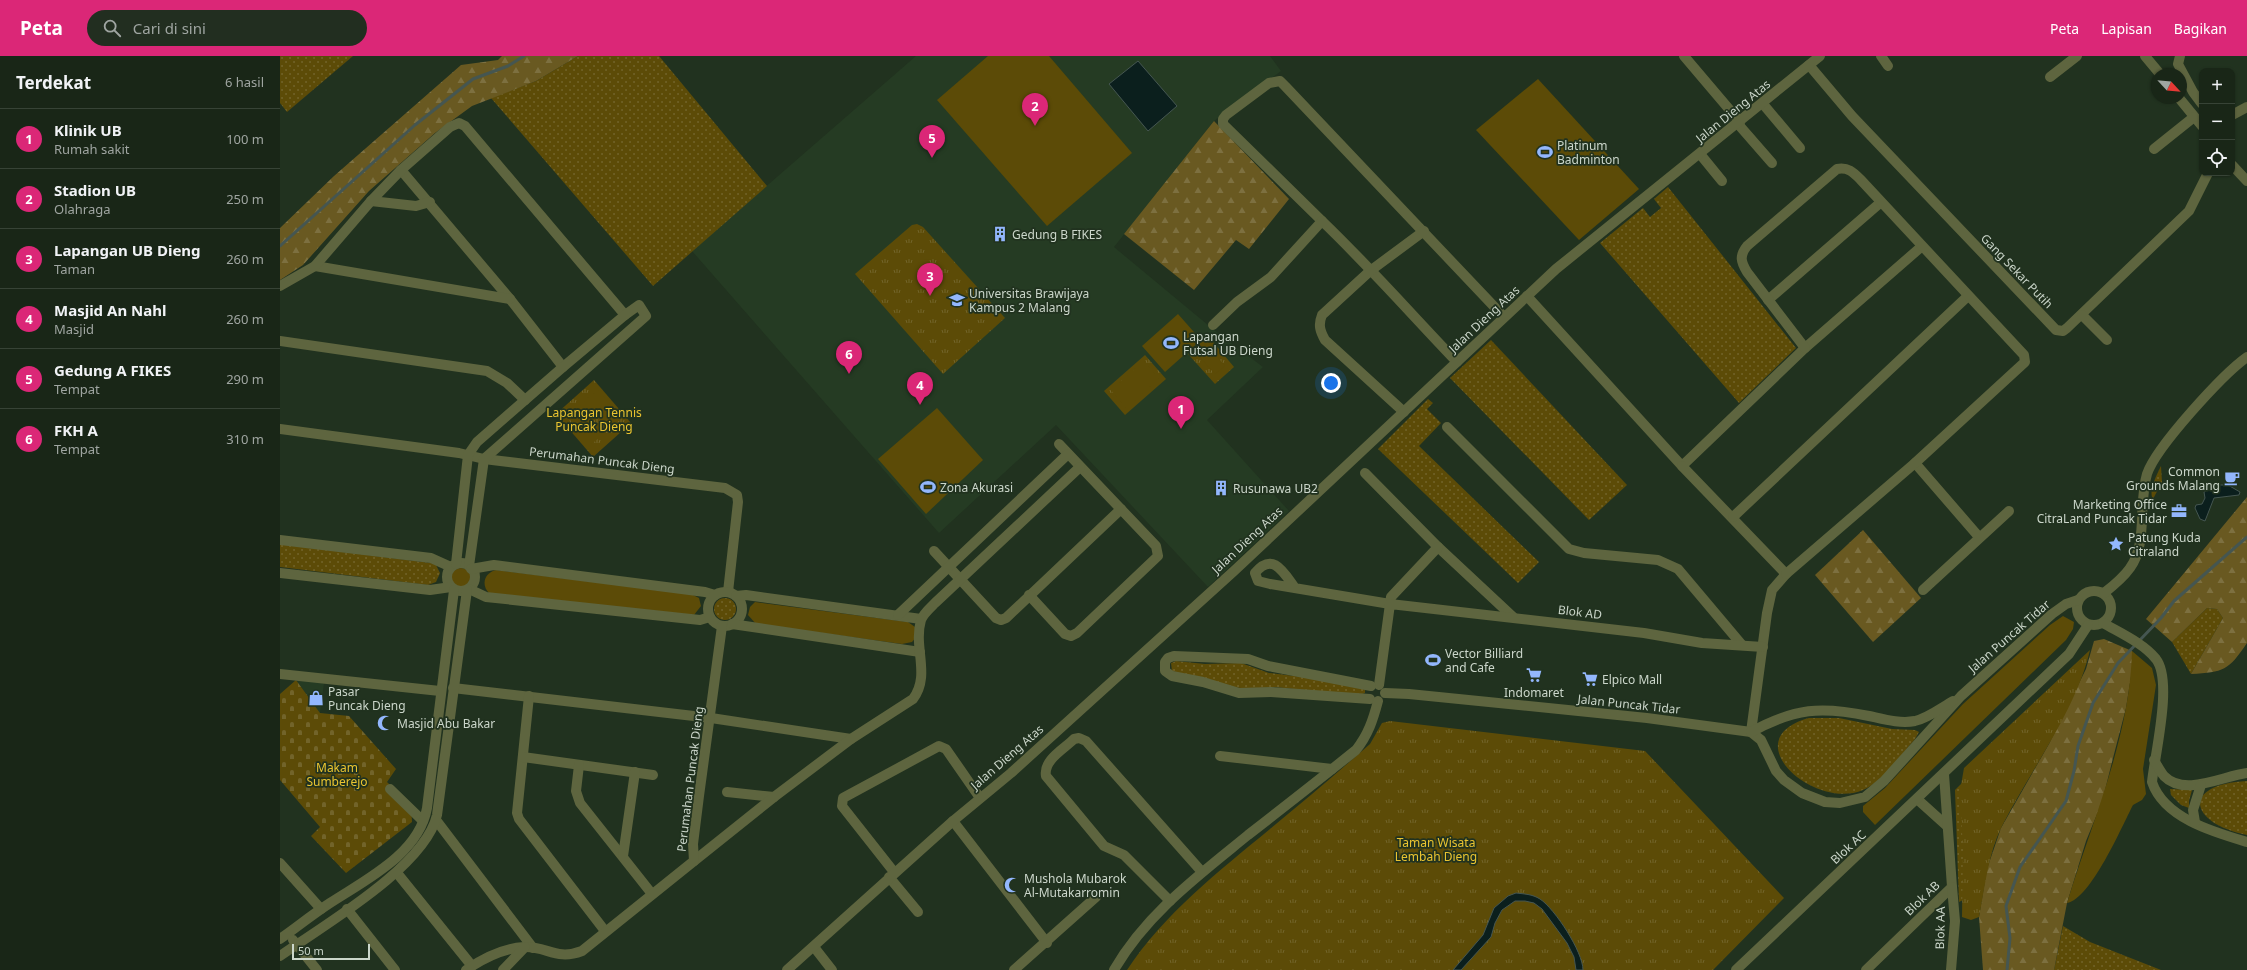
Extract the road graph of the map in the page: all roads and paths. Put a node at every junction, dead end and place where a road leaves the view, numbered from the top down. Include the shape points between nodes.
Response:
1 (1684, 56) edge
2 (1820, 56) edge
3 (1881, 56) edge
4 (2077, 56) edge
5 (2145, 56) edge
6 (2180, 56) edge
7 (1809, 65) junction
8 (1888, 66) dead end
9 (2155, 68) edge
10 (2050, 77) dead end
11 (2199, 100) edge
12 (1763, 104) junction
13 (2184, 104) edge
14 (2247, 107) edge
15 (2235, 113) edge
16 (2194, 117) junction
17 (1739, 123) junction
18 (2199, 123) edge
19 (1800, 148) dead end
20 (2154, 149) dead end
21 (1700, 154) junction
22 (1772, 163) dead end
23 (2235, 168) edge
24 (401, 170) junction
25 (2206, 176) edge
26 (1722, 181) dead end
27 (2247, 181) edge
28 (371, 201) junction
29 (430, 202) junction
30 (1880, 203) junction
31 (1322, 221) junction
32 (1424, 231) junction
33 (1921, 247) junction
34 (315, 266) junction
35 (1370, 271) junction
36 (280, 286) edge
37 (1527, 296) junction
38 (1968, 296) junction
39 (510, 298) junction
40 (1768, 300) junction
41 (625, 314) junction
42 (2082, 315) junction
43 (1504, 317) junction
44 (1213, 325) dead end
45 (2107, 340) dead end
46 (280, 341) edge
47 (1805, 348) junction
48 (2247, 357) edge
49 (1457, 362) junction
50 (563, 367) junction
51 (525, 400) junction
52 (1404, 412) junction
53 (1447, 427) dead end
54 (280, 429) edge
55 (1059, 444) dead end
56 (1068, 454) junction
57 (468, 455) junction
58 (484, 458) junction
59 (1915, 463) junction
60 (1682, 466) junction
61 (1080, 467) junction
62 (1364, 473) dead end
63 (1121, 509) junction
64 (2009, 511) dead end
65 (1733, 517) junction
66 (1979, 537) junction
67 (280, 540) edge
68 (1438, 547) junction
69 (934, 551) dead end
70 (454, 566) junction
71 (949, 566) junction
72 (470, 567) junction
73 (280, 573) edge
74 (1786, 574) junction
75 (961, 579) junction
76 (453, 588) junction
77 (1295, 588) dead end
78 (468, 589) junction
79 (1923, 590) dead end
80 (2104, 593) junction
81 (732, 594) junction
82 (715, 595) junction
83 (1029, 595) junction
84 (2078, 600) junction
85 (1390, 604) junction
86 (898, 616) junction
87 (710, 617) junction
88 (1513, 617) junction
89 (921, 619) junction
90 (2103, 623) junction
91 (727, 625) junction
92 (2088, 625) junction
93 (1742, 645) junction
94 (1763, 647) junction
95 (920, 652) junction
96 (280, 674) edge
97 (454, 688) junction
98 (440, 692) junction
99 (1377, 693) junction
100 (529, 696) junction
101 (1961, 696) junction
102 (711, 718) junction
103 (1914, 721) junction
104 (1751, 732) junction
105 (1926, 735) junction
106 (851, 739) junction
107 (1220, 756) dead end
108 (523, 757) junction
109 (2154, 760) junction
110 (579, 765) junction
111 (1332, 769) junction
112 (635, 772) junction
113 (2247, 773) edge
114 (1944, 774) junction
115 (653, 775) dead end
116 (2201, 785) junction
117 (390, 789) dead end
118 (727, 792) dead end
119 (774, 797) junction
120 (980, 798) junction
121 (1917, 800) junction
122 (427, 808) junction
123 (438, 809) junction
124 (436, 820) junction
125 (424, 821) junction
126 (953, 821) junction
127 (2195, 822) junction
128 (1947, 826) junction
129 (2247, 842) edge
130 (623, 856) junction
131 (694, 861) junction
132 (280, 863) edge
133 (1202, 872) junction
134 (397, 873) junction
135 (892, 875) junction
136 (1952, 887) junction
137 (346, 893) junction
138 (652, 894) junction
139 (1096, 897) dead end
140 (332, 901) junction
141 (1170, 901) junction
142 (321, 909) junction
143 (347, 909) junction
144 (918, 912) dead end
145 (605, 931) junction
146 (284, 936) edge
147 (1047, 942) junction
148 (296, 944) junction
149 (814, 947) junction
150 (529, 948) junction
151 (280, 956) edge
152 (469, 968) edge
153 (317, 970) edge
154 (395, 970) edge
155 (503, 970) edge
156 (787, 970) edge
157 (832, 970) edge
158 (1014, 970) edge
159 (1114, 970) edge
160 (1736, 970) edge
161 (1866, 970) edge
162 (1951, 970) edge

1 - 17 street
2 - 7 street, Jalan Dieng Atas
3 - 8 street
4 - 10 street
5 - 9 street
6 - 11 street via 2178,64
7 - 12 street, Jalan Dieng Atas
7 - 42 street, Gang Sekar Putih via 1852,116 2054,328 2063,331
12 - 17 street, Jalan Dieng Atas
12 - 19 street
13 - 16 street
14 - 15 street
16 - 18 street
16 - 20 street
17 - 21 street, Jalan Dieng Atas
17 - 22 street
21 - 26 street
21 - 37 street, Jalan Dieng Atas via 1646,195
23 - 27 street
24 - 28 street
24 - 29 street
24 - 41 street via 453,124 465,126
25 - 42 street, Gang Sekar Putih via 2189,211
28 - 29 street via 416,206
28 - 34 street
29 - 39 street
30 - 33 street
30 - 40 street
30 - 40 street via 1850,170 1837,169 1747,246 1740,260
31 - 32 street via 1223,124 1226,115 1269,83 1280,81
31 - 35 street
31 - 44 street via 1271,277 1237,302
32 - 35 street
32 - 43 street
33 - 38 street
33 - 47 street
34 - 36 street
34 - 39 street
35 - 49 street
35 - 52 street via 1322,315 1319,328 1325,340
37 - 43 street, Jalan Dieng Atas
37 - 60 street
38 - 59 street via 2024,355 2025,362
38 - 65 street
39 - 50 street
40 - 47 street
41 - 50 street
41 - 58 street via 639,306 646,316
42 - 45 street
43 - 49 street, Jalan Dieng Atas
46 - 51 street via 487,371 507,383
47 - 60 street
48 - 80 street via 2217,386 2160,449 2152,462 2143,490 2137,556 2130,568
49 - 52 street, Jalan Dieng Atas
50 - 51 street
51 - 57 street via 477,442
52 - 120 street, Jalan Dieng Atas via 1234,571 1011,773
53 - 93 street via 1569,549 1584,553 1658,560 1669,564 1678,569
54 - 57 street, Perumahan Puncak Dieng
55 - 56 street
56 - 61 street
56 - 71 street
57 - 58 street, Perumahan Puncak Dieng
57 - 70 street
58 - 72 street
58 - 81 street, Perumahan Puncak Dieng via 725,488 732,491 737,495 738,502
59 - 66 street
59 - 74 street
60 - 65 street
61 - 63 street
61 - 75 street
62 - 68 street
63 - 83 street
63 - 83 street via 1156,546 1158,556 1155,561 1071,636 1065,634
64 - 66 street
65 - 74 street
66 - 79 street
67 - 70 street via 431,558
68 - 85 street via 1391,597
68 - 88 street
69 - 71 street
70 - 72 street
70 - 76 street via 447,577
71 - 75 street
71 - 86 street
72 - 78 street via 474,579
72 - 82 street via 494,565
73 - 76 street via 430,590
74 - 94 street via 1772,590
75 - 83 street via 996,618 1001,620
75 - 89 street via 934,603
76 - 78 street
76 - 98 street
77 - 85 street, Blok AD
78 - 87 street via 486,597 700,620
78 - 97 street
80 - 84 street via 2089,591
80 - 90 street via 2110,601 2111,611
81 - 82 street
81 - 86 street
81 - 91 street via 742,606 742,611 737,621
82 - 87 street via 708,608
84 - 92 street via 2078,615
84 - 101 street, Jalan Puncak Tidar via 2066,604 2052,614
85 - 88 street, Blok AD
85 - 99 street
86 - 89 street
87 - 91 street
88 - 93 street, Blok AD via 1644,633 1702,643
89 - 95 street
90 - 92 street
90 - 109 street via 2145,650 2161,667 2164,695
91 - 95 street
91 - 102 street, Perumahan Puncak Dieng
92 - 114 street, Blok AC via 2069,654
93 - 94 street, Blok AD
94 - 104 street
95 - 106 street via 923,674 919,691 913,699
96 - 98 street
97 - 100 street
97 - 123 street
98 - 122 street
99 - 99 street via 1245,694 1172,676 1165,671 1165,662 1174,656 1237,658
99 - 104 street, Jalan Puncak Tidar via 1409,694 1631,717
99 - 111 street via 1365,739 1356,750
100 - 102 street
100 - 108 street
101 - 103 street, Jalan Puncak Tidar
101 - 105 street, Jalan Puncak Tidar
102 - 106 street
102 - 131 street, Perumahan Puncak Dieng via 693,844
103 - 104 street, Jalan Puncak Tidar via 1896,721 1832,709 1817,710 1794,713 1773,720
103 - 105 street
104 - 105 street, Jalan Puncak Tidar via 1761,740 1776,771 1784,780 1812,798 1840,803 1854,801 1874,791
106 - 119 street
107 - 111 street
108 - 110 street
108 - 145 street via 517,808 519,818
109 - 116 street via 2164,776 2171,781
109 - 127 street via 2152,782 2156,795 2166,805
110 - 112 street
110 - 130 street via 576,791 580,803
111 - 133 street
112 - 115 street
112 - 130 street
113 - 116 street via 2223,777
114 - 121 street, Blok AC
114 - 128 street, Blok AB
116 - 127 street via 2194,810
117 - 125 street
118 - 119 street
119 - 131 street
120 - 126 street, Jalan Dieng Atas
120 - 135 street via 946,749 939,746 843,798 842,806
121 - 128 street
121 - 160 street, Blok AC
122 - 123 street
122 - 125 street
123 - 124 street
124 - 134 street via 423,845
124 - 150 street
125 - 137 street via 393,860
126 - 135 street, Jalan Dieng Atas
126 - 147 street
127 - 129 street
128 - 136 street, Blok AB
130 - 138 street
131 - 138 street, Perumahan Puncak Dieng
132 - 142 street
133 - 141 street
133 - 141 street via 1086,741 1074,739 1049,762 1045,770 1046,776 1104,846 1124,855
134 - 143 street
134 - 152 street
135 - 144 street
135 - 149 street, Jalan Dieng Atas
136 - 161 street, Blok AB
136 - 162 street, Blok AA via 1955,921
137 - 140 street
137 - 143 street
138 - 145 street, Perumahan Puncak Dieng
139 - 147 street
140 - 142 street
140 - 143 street
141 - 159 street via 1124,953
142 - 146 street
143 - 148 street
143 - 154 street
145 - 150 street, Perumahan Puncak Dieng via 582,951 572,955 556,955
146 - 148 street
147 - 158 street
148 - 151 street
148 - 153 street
149 - 156 street, Jalan Dieng Atas
149 - 157 street
150 - 152 street via 499,953
150 - 155 street

